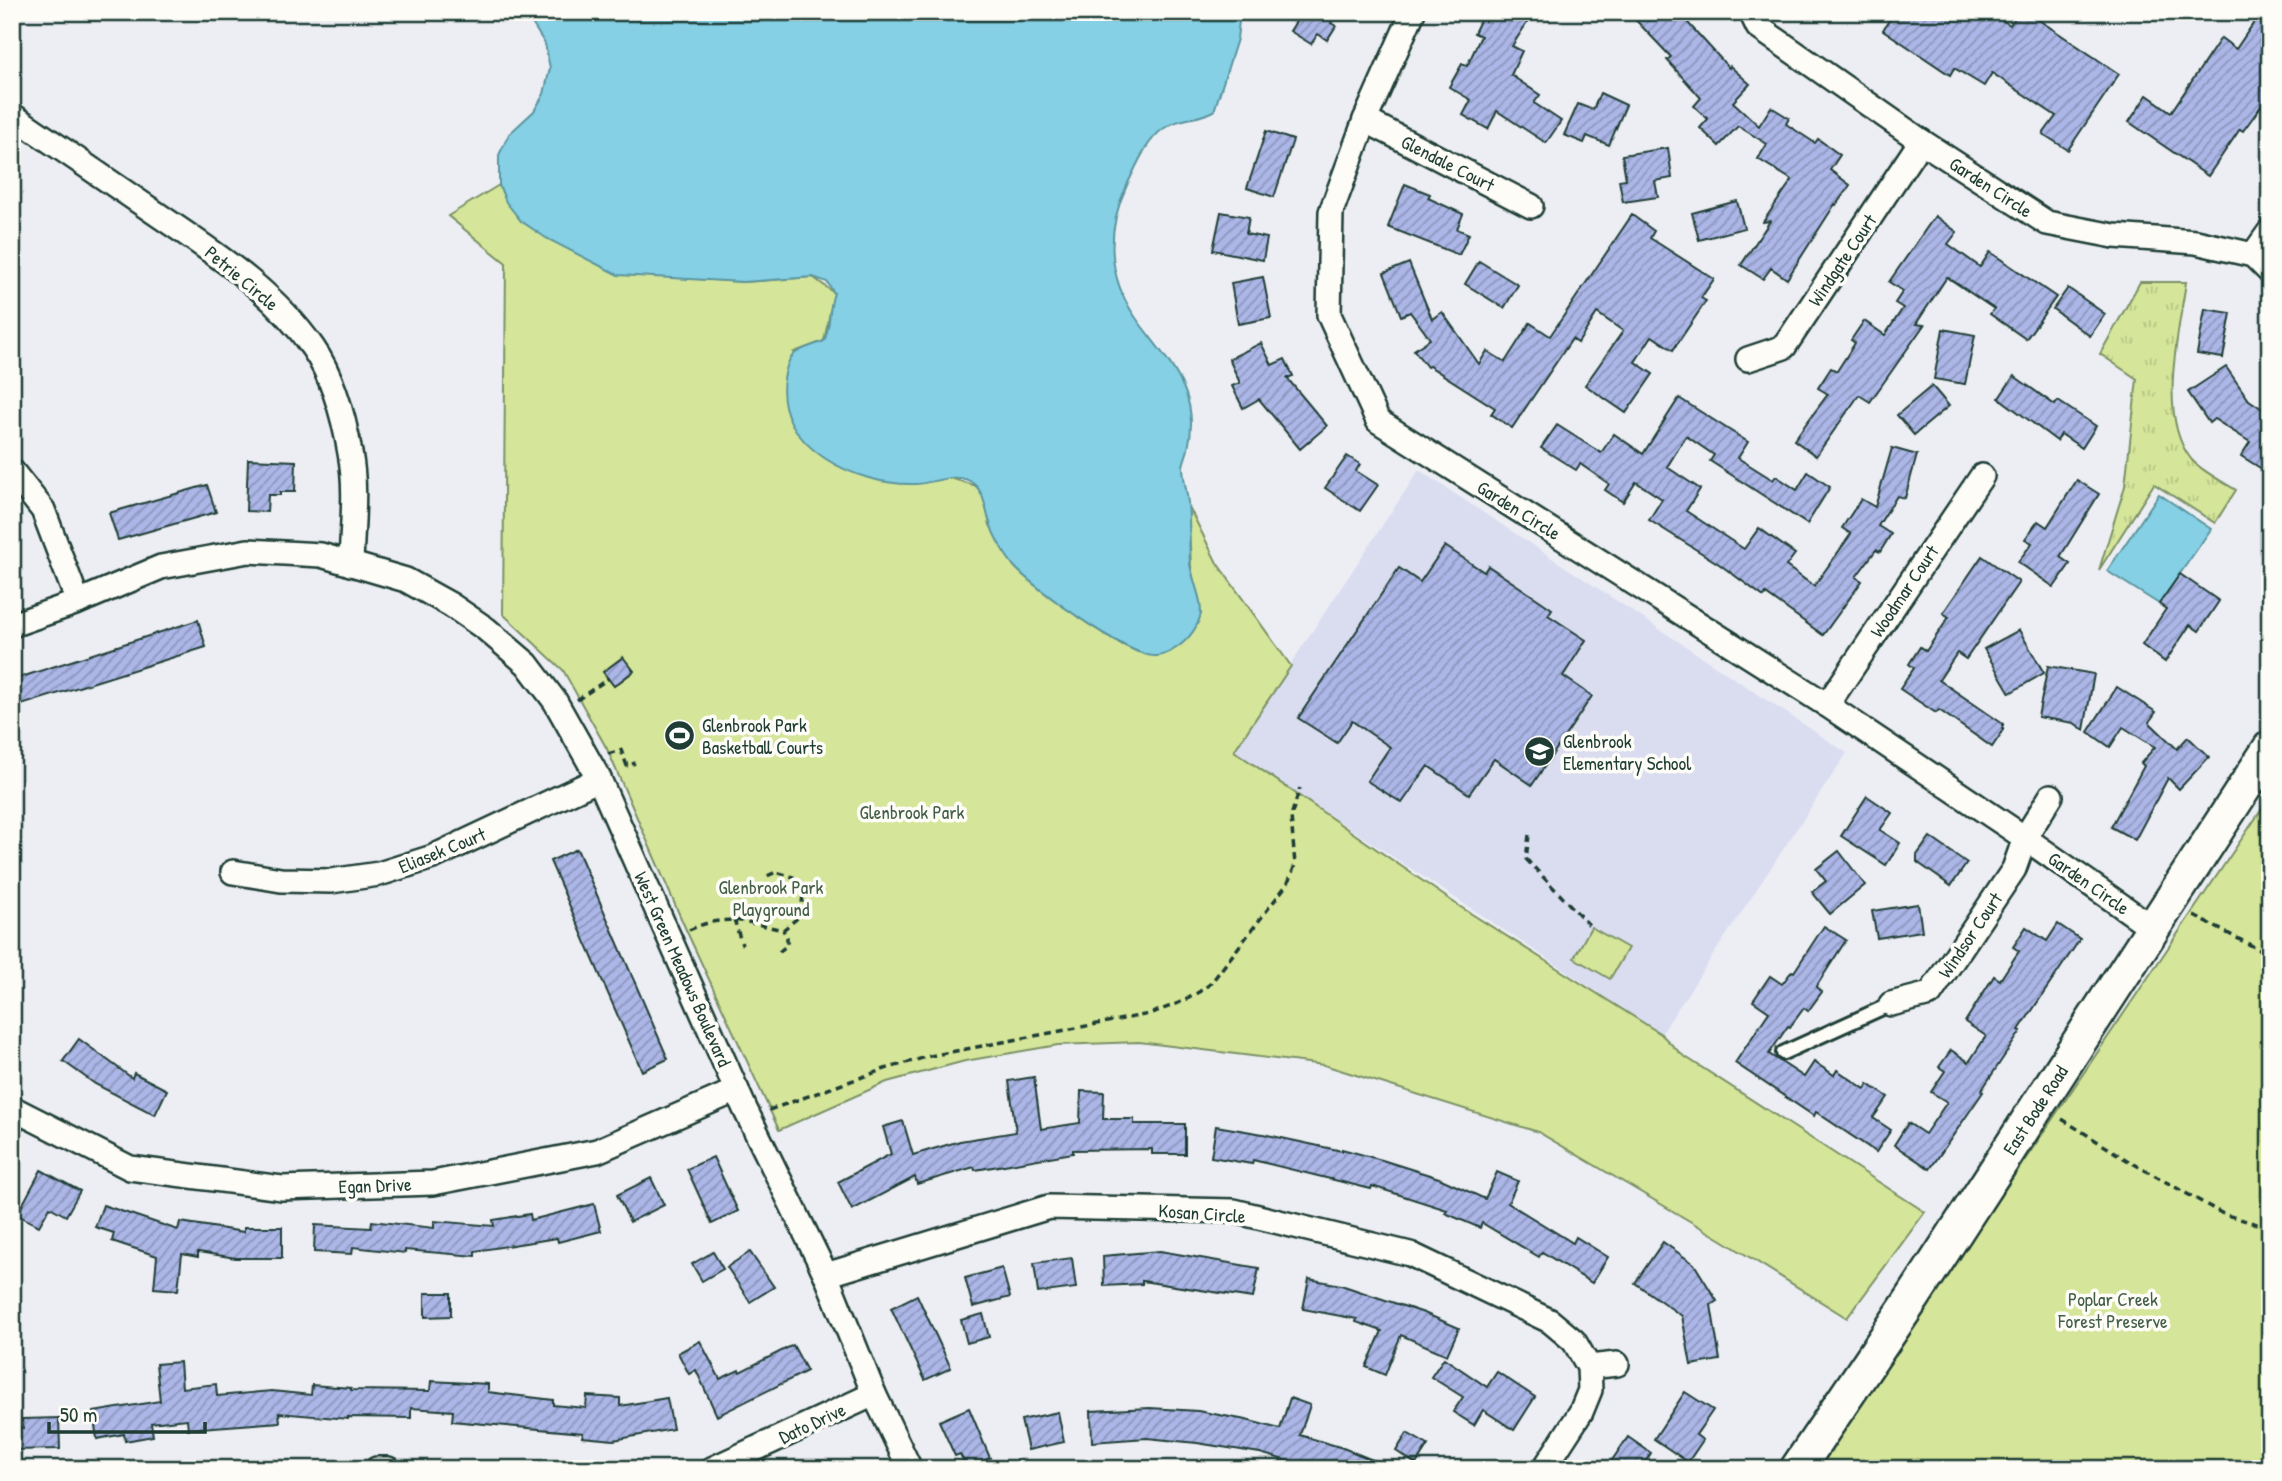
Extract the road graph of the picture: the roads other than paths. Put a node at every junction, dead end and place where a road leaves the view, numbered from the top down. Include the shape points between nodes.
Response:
1 (1413, 12) edge
2 (1751, 12) edge
3 (12, 116) edge
4 (1365, 120) junction
5 (1922, 141) junction
6 (1531, 206) dead end
7 (2270, 231) edge
8 (2253, 255) junction
9 (2270, 272) edge
10 (1748, 359) dead end
11 (12, 471) edge
12 (1982, 476) dead end
13 (351, 564) junction
14 (78, 602) junction
15 (12, 625) edge
16 (1827, 705) junction
17 (2270, 748) edge
18 (594, 771) junction
19 (2051, 796) dead end
20 (2025, 838) junction
21 (233, 872) dead end
22 (2153, 928) junction
23 (1891, 1004) joint
24 (1783, 1053) dead end
25 (741, 1099) junction
26 (12, 1108) edge
27 (826, 1275) junction
28 (1617, 1364) dead end
29 (1589, 1367) junction
30 (874, 1394) junction
31 (377, 1469) edge
32 (388, 1469) edge
33 (712, 1469) edge
34 (910, 1469) edge
35 (1544, 1469) edge
36 (1797, 1469) edge

1 - 4 street, Garden Circle
2 - 5 street, Garden Circle via 1758,27
3 - 13 street, Petrie Circle via 222,259 269,296 314,349 329,381 351,454
4 - 6 street, Glendale Court
4 - 16 street, Garden Circle via 1331,212 1329,315 1378,421
5 - 8 street, Garden Circle via 2047,223 2114,236 2196,242
5 - 10 street, Windgate Court via 1784,347
7 - 8 street
8 - 9 street
11 - 14 street via 43,510
12 - 16 street, Woodmar Court
13 - 14 street, West Green Meadows Boulevard via 321,555 248,551 161,567
13 - 18 street, West Green Meadows Boulevard via 406,580 486,629 527,664
14 - 15 street, West Green Meadows Boulevard
16 - 20 street, Garden Circle
17 - 22 street, East Bode Road
18 - 21 street, Eliasek Court via 433,858 379,874 318,881
18 - 25 street, West Green Meadows Boulevard
19 - 20 street
20 - 22 street, Garden Circle
20 - 23 street, Windsor Court via 2014,869 1930,994
22 - 36 street, East Bode Road
23 - 24 lane
25 - 26 street, Egan Drive via 597,1151 433,1182 282,1188 130,1168
25 - 27 street, West Green Meadows Boulevard
27 - 29 street, Kosan Circle via 1049,1207 1234,1212 1410,1254 1550,1321 1574,1341
27 - 30 street, West Green Meadows Boulevard
28 - 29 street
29 - 35 street via 1590,1390 1581,1412
30 - 33 street, Dato Drive
30 - 34 street, West Green Meadows Boulevard
31 - 32 street

